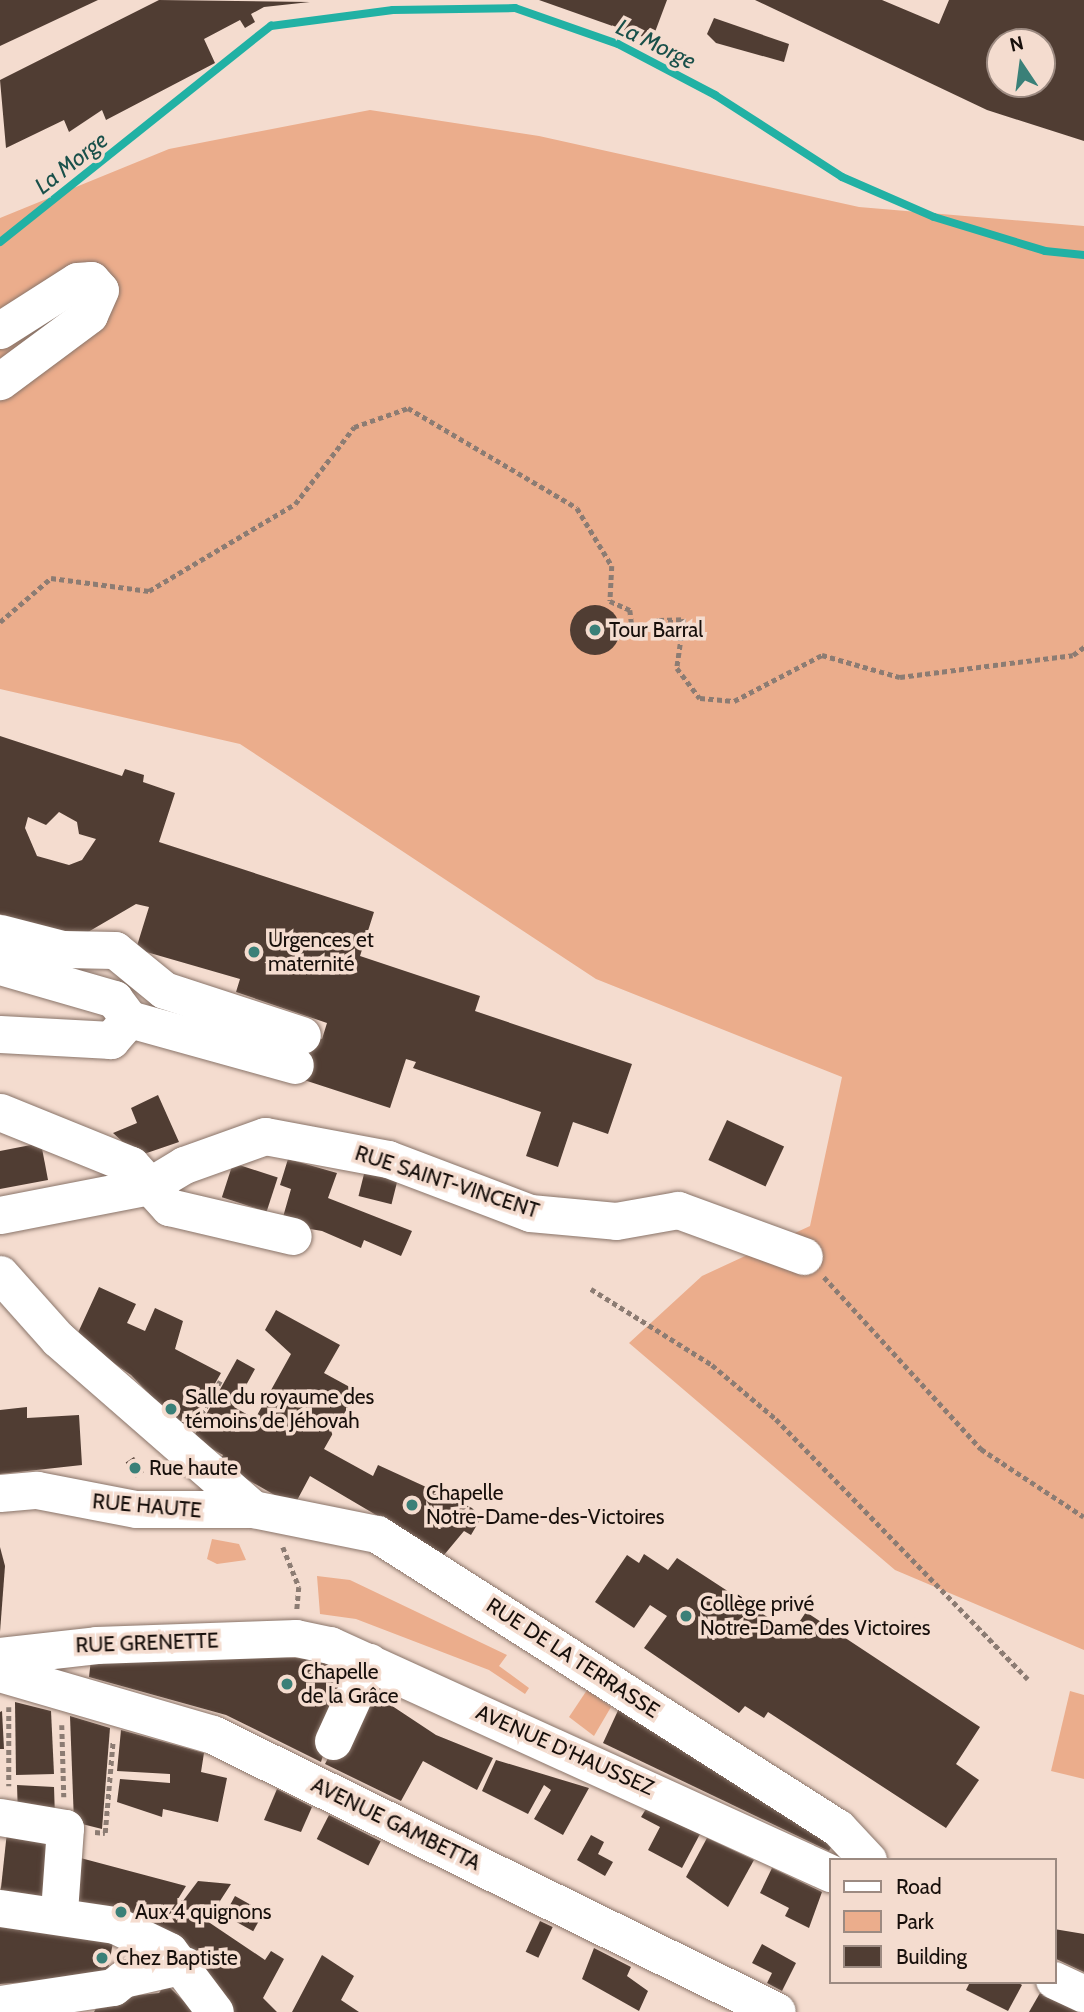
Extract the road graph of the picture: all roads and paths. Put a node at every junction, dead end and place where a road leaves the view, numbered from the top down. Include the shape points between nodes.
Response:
1 (0, 330) edge
2 (0, 381) edge
3 (0, 622) edge
4 (1084, 647) edge
5 (0, 933) edge
6 (0, 966) edge
7 (129, 1019) junction
8 (0, 1034) edge
9 (0, 1112) edge
10 (149, 1186) junction
11 (0, 1215) edge
12 (293, 1236) dead end
13 (804, 1256) joint
14 (0, 1274) edge
15 (591, 1289) dead end
16 (220, 1381) dead end
17 (177, 1447) junction
18 (0, 1493) edge
19 (253, 1508) junction
20 (1084, 1517) edge
21 (281, 1543) dead end
22 (296, 1627) junction
23 (0, 1656) edge
24 (369, 1662) junction
25 (1028, 1679) dead end
26 (4, 1685) edge
27 (61, 1710) dead end
28 (333, 1741) dead end
29 (112, 1753) dead end
30 (4, 1818) edge
31 (65, 1828) junction
32 (866, 1858) edge
33 (828, 1872) edge
34 (0, 1908) edge
35 (59, 1912) junction
36 (184, 1965) junction
37 (1056, 1981) edge
38 (1084, 1994) edge
39 (0, 2004) edge
40 (215, 2012) edge
41 (777, 2012) edge

1 - 2 street via 77,281 91,280 100,290 89,315
3 - 4 path via 51,578 149,591 295,504 354,427 408,408 577,508 612,566 610,601 630,610 633,633 659,620 684,619 677,668 700,698 734,701 822,654 900,677 1073,655
5 - 7 street via 63,949 115,950 164,990 298,1050
6 - 7 street via 114,999
7 - 8 street via 111,1040
9 - 10 street via 90,1143 131,1164
10 - 11 street, RUE SAINT-VINCENT
10 - 12 street via 169,1207
10 - 13 street, RUE SAINT-VINCENT via 184,1165 265,1136 388,1159 530,1213 616,1220 678,1210
13 - 20 path via 981,1449
14 - 17 street via 58,1339
15 - 25 path via 712,1365 776,1419
16 - 17 path
17 - 19 street
18 - 19 street, RUE HAUTE via 37,1490 136,1509
19 - 32 street, RUE DE LA TERRASSE via 377,1534 838,1828
21 - 22 path via 299,1587
22 - 23 street, RUE GRENETTE via 65,1646
22 - 24 street, AVENUE D'HAUSSEZ
24 - 28 street
24 - 33 street, AVENUE D'HAUSSEZ
26 - 30 path
26 - 41 main road, AVENUE GAMBETTA via 213,1735
27 - 31 path
29 - 31 path via 105,1833
30 - 31 street
31 - 35 street
34 - 35 street
35 - 36 street via 115,1924 169,1951
36 - 39 street via 123,1979 113,1987
36 - 40 street
37 - 38 street

